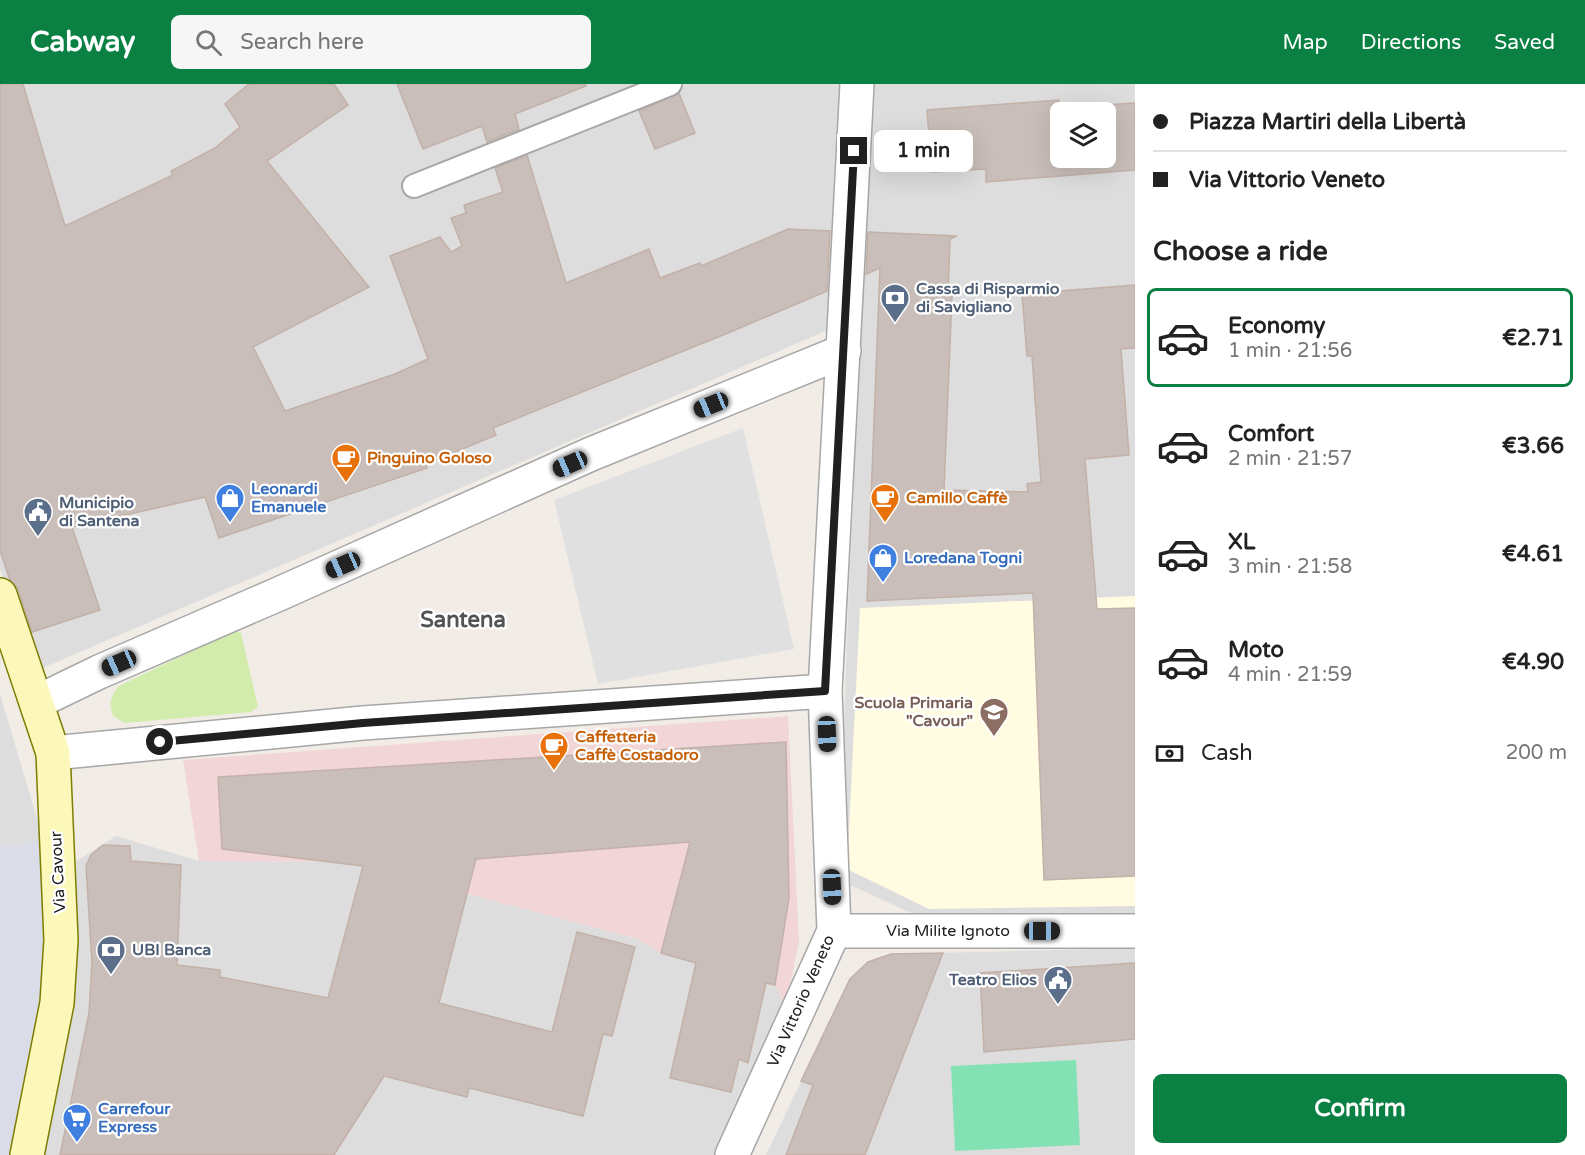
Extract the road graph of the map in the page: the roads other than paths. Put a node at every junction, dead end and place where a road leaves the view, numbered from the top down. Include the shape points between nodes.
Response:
1 (670, 84) edge
2 (857, 84) edge
3 (414, 186) dead end
4 (844, 351) junction
5 (0, 595) edge
6 (825, 691) junction
7 (37, 702) junction
8 (53, 753) junction
9 (834, 931) junction
10 (1135, 931) edge
11 (27, 1155) edge
12 (732, 1155) edge

1 - 3 lane
2 - 4 street, Via Vittorio Veneto
4 - 6 street, Via Vittorio Veneto
4 - 7 street via 591,454
5 - 7 street, Via Cavour
6 - 8 street via 363,723
6 - 9 street, Via Vittorio Veneto
7 - 8 street, Via Cavour
8 - 11 street, Via Cavour via 61,940 57,1004
9 - 10 street, Via Milite Ignoto
9 - 12 street, Via Vittorio Veneto

